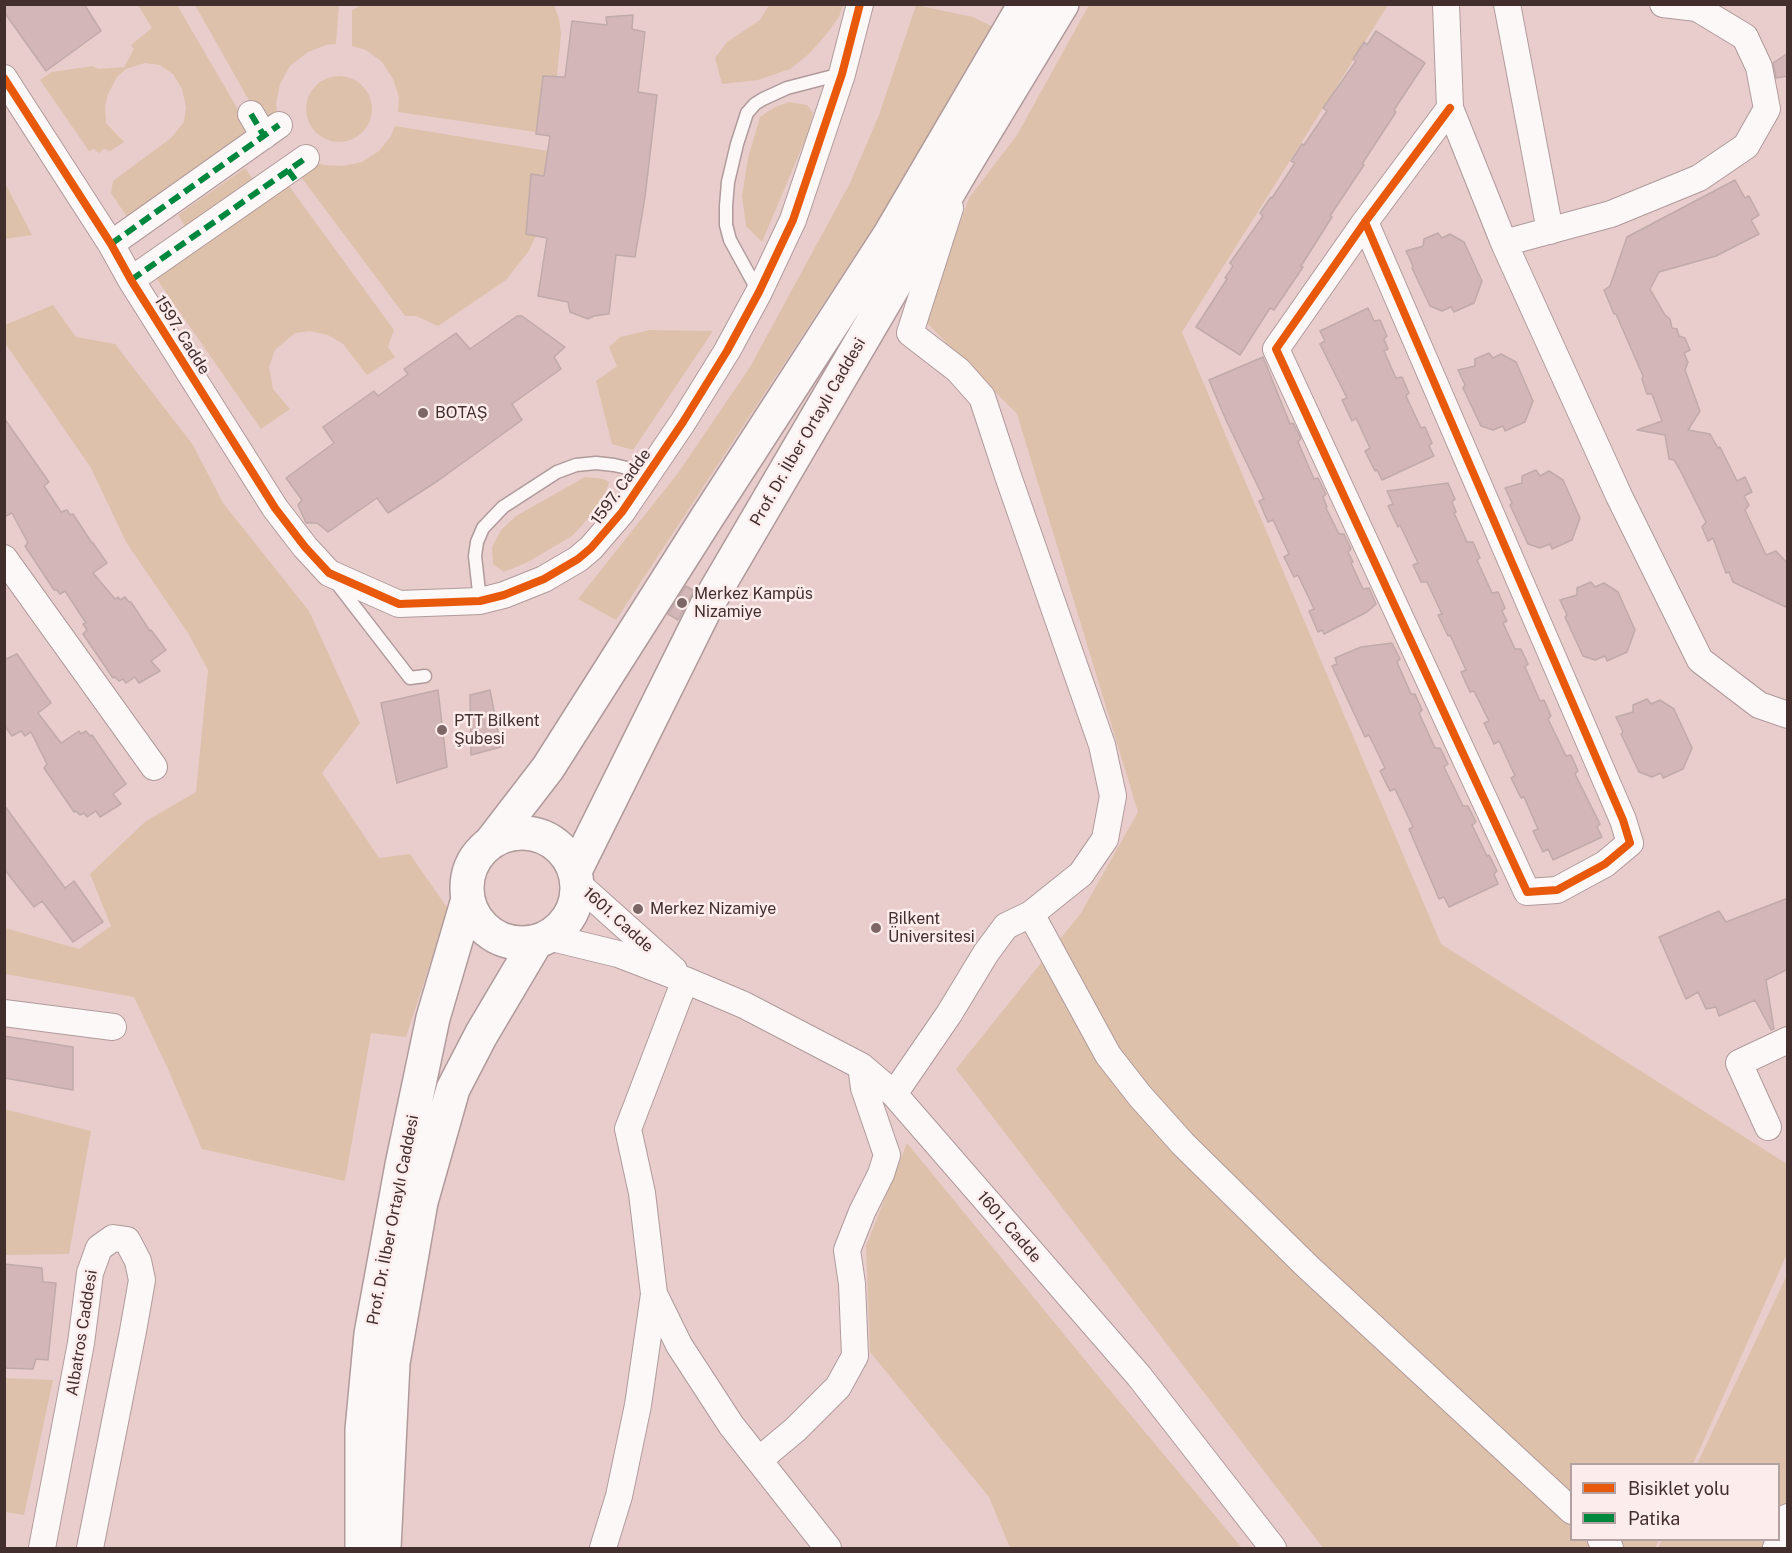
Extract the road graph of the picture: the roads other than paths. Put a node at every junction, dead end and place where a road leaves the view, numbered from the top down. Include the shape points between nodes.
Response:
1 (860, 4) edge
2 (1025, 4) edge
3 (1062, 4) edge
4 (1446, 4) edge
5 (1507, 4) edge
6 (1663, 4) edge
7 (842, 74) junction
8 (4, 78) edge
9 (1449, 108) junction
10 (264, 125) dead end
11 (964, 166) junction
12 (297, 169) dead end
13 (1365, 222) junction
14 (1550, 231) junction
15 (1504, 243) junction
16 (111, 244) junction
17 (131, 280) junction
18 (759, 292) junction
19 (649, 473) junction
20 (708, 516) junction
21 (746, 538) junction
22 (4, 558) edge
23 (329, 573) junction
24 (480, 601) junction
25 (638, 628) junction
26 (684, 650) junction
27 (425, 676) dead end
28 (1788, 715) edge
29 (154, 767) dead end
30 (491, 842) junction
31 (576, 877) junction
32 (468, 899) junction
33 (1031, 914) junction
34 (542, 939) junction
35 (685, 980) junction
36 (4, 1013) edge
37 (113, 1027) dead end
38 (1788, 1040) edge
39 (861, 1066) junction
40 (894, 1094) junction
41 (1768, 1127) dead end
42 (654, 1294) junction
43 (759, 1460) junction
44 (1570, 1509) edge
45 (1788, 1517) edge
46 (1780, 1538) edge
47 (42, 1548) edge
48 (90, 1548) edge
49 (362, 1548) edge
50 (384, 1548) edge
51 (603, 1548) edge
52 (828, 1548) edge
53 (1273, 1548) edge

1 - 7 street, 1597. Cadde
2 - 20 street, Prof. Dr. İlber Ortaylı Caddesi via 890,236
3 - 11 street, Prof. Dr. İlber Ortaylı Caddesi
4 - 9 street
5 - 14 street
6 - 14 street via 1697,8 1745,38 1759,67 1767,109 1746,146 1699,178 1611,214
7 - 18 street, 1597. Cadde via 793,220
7 - 18 lane via 787,88 754,104 747,113 728,183 726,225 730,240
8 - 16 street, 1597. Cadde
9 - 13 street
9 - 15 street
10 - 16 street
11 - 21 street, Prof. Dr. İlber Ortaylı Caddesi
11 - 33 street via 910,333 958,370 982,397 1102,745 1113,796 1106,838 1081,874
12 - 17 street
13 - 13 street via 1276,349 1527,891 1557,890 1605,864 1630,843
14 - 15 street
15 - 28 street via 1619,495 1700,660 1759,705
16 - 17 street, 1597. Cadde
17 - 23 street, 1597. Cadde via 275,508
18 - 19 street, 1597. Cadde via 727,351
19 - 24 street, 1597. Cadde via 603,536 578,559 534,583
19 - 24 lane via 596,463 576,465 557,472 503,507 483,528 477,542
20 - 21 street
20 - 25 street, Prof. Dr. İlber Ortaylı Caddesi
21 - 26 street, Prof. Dr. İlber Ortaylı Caddesi
22 - 29 street
23 - 24 street, 1597. Cadde via 399,604
23 - 27 lane via 410,678
25 - 26 street
25 - 30 street, Prof. Dr. İlber Ortaylı Caddesi via 549,768
26 - 31 street, Prof. Dr. İlber Ortaylı Caddesi
30 - 31 street via 524,832 541,835 568,856
30 - 32 street, Prof. Dr. İlber Ortaylı Caddesi via 471,867
31 - 34 street, Prof. Dr. İlber Ortaylı Caddesi via 577,900 571,915 561,928
31 - 35 street, 1601. Cadde
32 - 34 street via 472,913 493,935 521,944
32 - 49 street, Prof. Dr. İlber Ortaylı Caddesi via 431,1028 371,1335 362,1430
33 - 40 street via 1006,926
33 - 44 street via 1108,1055 1183,1144 1308,1267
34 - 35 street, 1601. Cadde via 618,954
34 - 50 street, Prof. Dr. İlber Ortaylı Caddesi via 481,1035 453,1089 421,1202 393,1363
35 - 39 street, 1601. Cadde via 744,1005
35 - 42 street via 628,1129 642,1193
36 - 37 street
38 - 41 street via 1739,1063
39 - 40 street, 1601. Cadde
39 - 43 street via 864,1088 886,1155 847,1250 855,1356 838,1387
40 - 53 street, 1601. Cadde via 1138,1376
42 - 43 street via 679,1345
42 - 51 street via 639,1405 620,1496
43 - 52 street
45 - 46 street
47 - 48 street, Albatros Caddesi via 81,1343 90,1273 99,1248 113,1238 127,1240 142,1280

